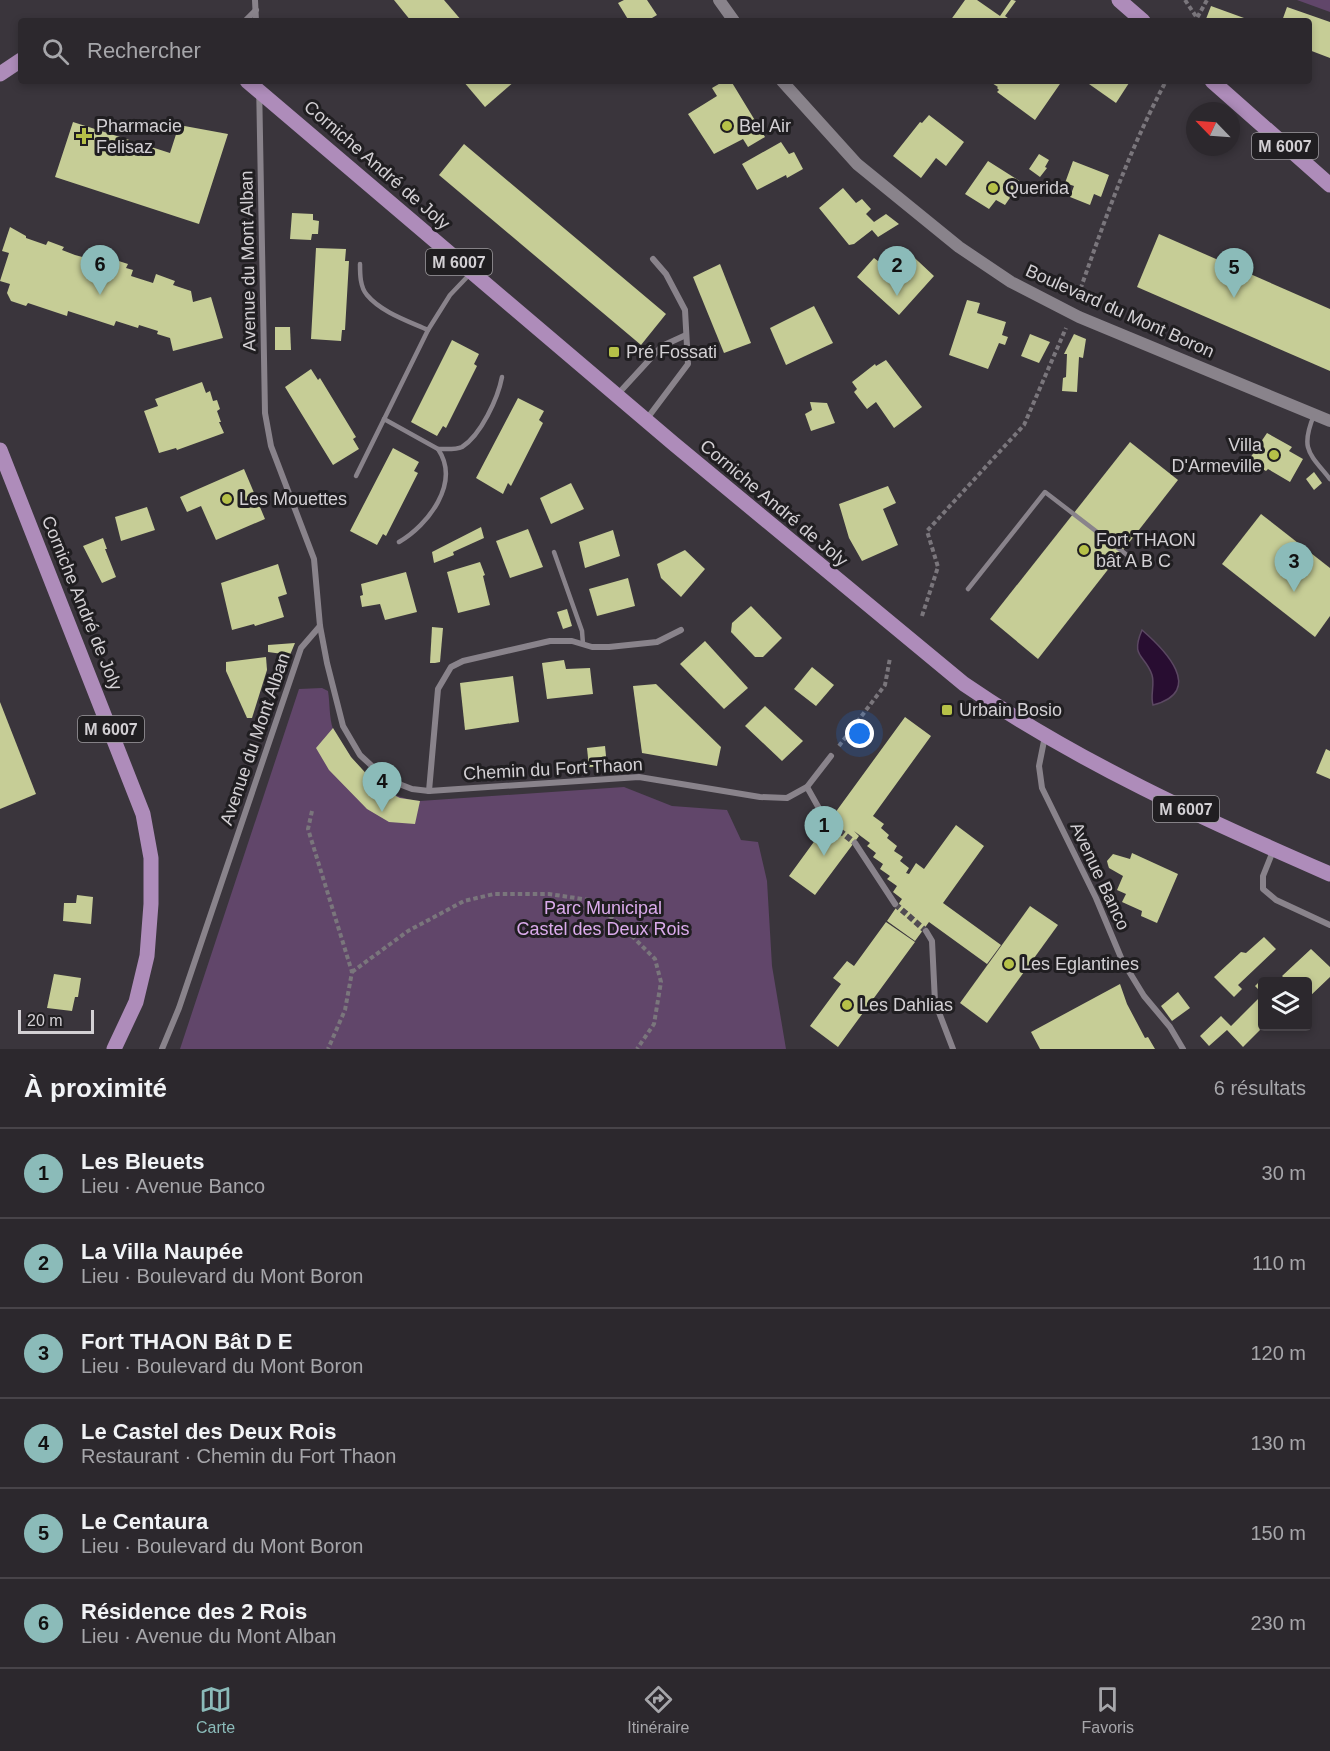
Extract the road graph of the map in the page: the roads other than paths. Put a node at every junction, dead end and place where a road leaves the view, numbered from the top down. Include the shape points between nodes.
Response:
1 (255, 0) edge
2 (719, 0) edge
3 (1119, 0) edge
4 (256, 10) junction
5 (248, 18) edge
6 (256, 18) edge
7 (732, 18) edge
8 (1140, 18) edge
9 (18, 62) edge
10 (0, 74) edge
11 (256, 84) edge
12 (785, 84) edge
13 (1215, 84) edge
14 (1330, 185) edge
15 (653, 259) dead end
16 (360, 264) dead end
17 (471, 273) junction
18 (428, 330) junction
19 (686, 335) junction
20 (502, 377) dead end
21 (617, 395) junction
22 (1314, 415) junction
23 (384, 419) junction
24 (646, 420) junction
25 (1330, 421) edge
26 (438, 449) junction
27 (0, 450) edge
28 (356, 476) dead end
29 (1330, 479) edge
30 (399, 543) dead end
31 (554, 552) dead end
32 (1127, 555) dead end
33 (968, 589) dead end
34 (320, 626) junction
35 (681, 630) dead end
36 (583, 644) junction
37 (1045, 736) junction
38 (831, 756) road end
39 (807, 787) junction
40 (429, 791) junction
41 (825, 819) tunnel mouth
42 (855, 843) tunnel mouth
43 (1274, 850) junction
44 (1330, 874) edge
45 (895, 904) tunnel mouth
46 (1330, 925) edge
47 (926, 931) tunnel mouth
48 (114, 1049) edge
49 (162, 1049) edge
50 (953, 1049) edge
51 (1183, 1049) edge

1 - 4 street
2 - 7 street
3 - 8 main road
4 - 5 street
4 - 6 street
9 - 10 main road
11 - 17 main road, Corniche André de Joly / M 6007
11 - 34 street, Avenue du Mont Alban via 265,413 271,446 314,560
12 - 22 street, Boulevard du Mont Boron via 857,164 959,247 1011,282 1079,316
13 - 14 main road, M 6007
15 - 19 street via 666,274 685,310
16 - 18 lane via 366,294 383,308
17 - 18 lane via 450,295
17 - 21 main road, Corniche André de Joly / M 6007
18 - 23 lane
19 - 21 street via 662,346
19 - 24 street via 688,364
20 - 26 lane via 488,414 468,441 459,449
21 - 24 main road, Corniche André de Joly / M 6007
22 - 25 street, Boulevard du Mont Boron
22 - 29 lane via 1308,431 1308,452
23 - 26 lane
23 - 28 lane
24 - 37 main road, Corniche André de Joly / M 6007 via 964,684
26 - 30 lane via 444,457 446,483 423,522
27 - 48 main road, Corniche André de Joly / M 6007 via 143,814 151,858 147,956 136,1002
31 - 36 lane
32 - 33 lane via 1045,492
34 - 40 street, Chemin du Fort Thaon via 343,726 360,755 386,779
34 - 49 street, Avenue du Mont Alban via 301,648
35 - 36 street via 657,642 609,647
36 - 40 street via 550,641 451,667 438,689
37 - 43 main road, Corniche André de Joly / M 6007 via 1107,771
37 - 51 street, Avenue Banco via 1039,766 1042,788 1122,960
38 - 39 street
39 - 40 street, Chemin du Fort Thaon via 787,798 760,798 639,777
39 - 41 street
42 - 45 street
43 - 44 main road, Corniche André de Joly / M 6007
43 - 46 street via 1263,876 1263,889 1276,900
47 - 50 street via 932,940 935,1002

